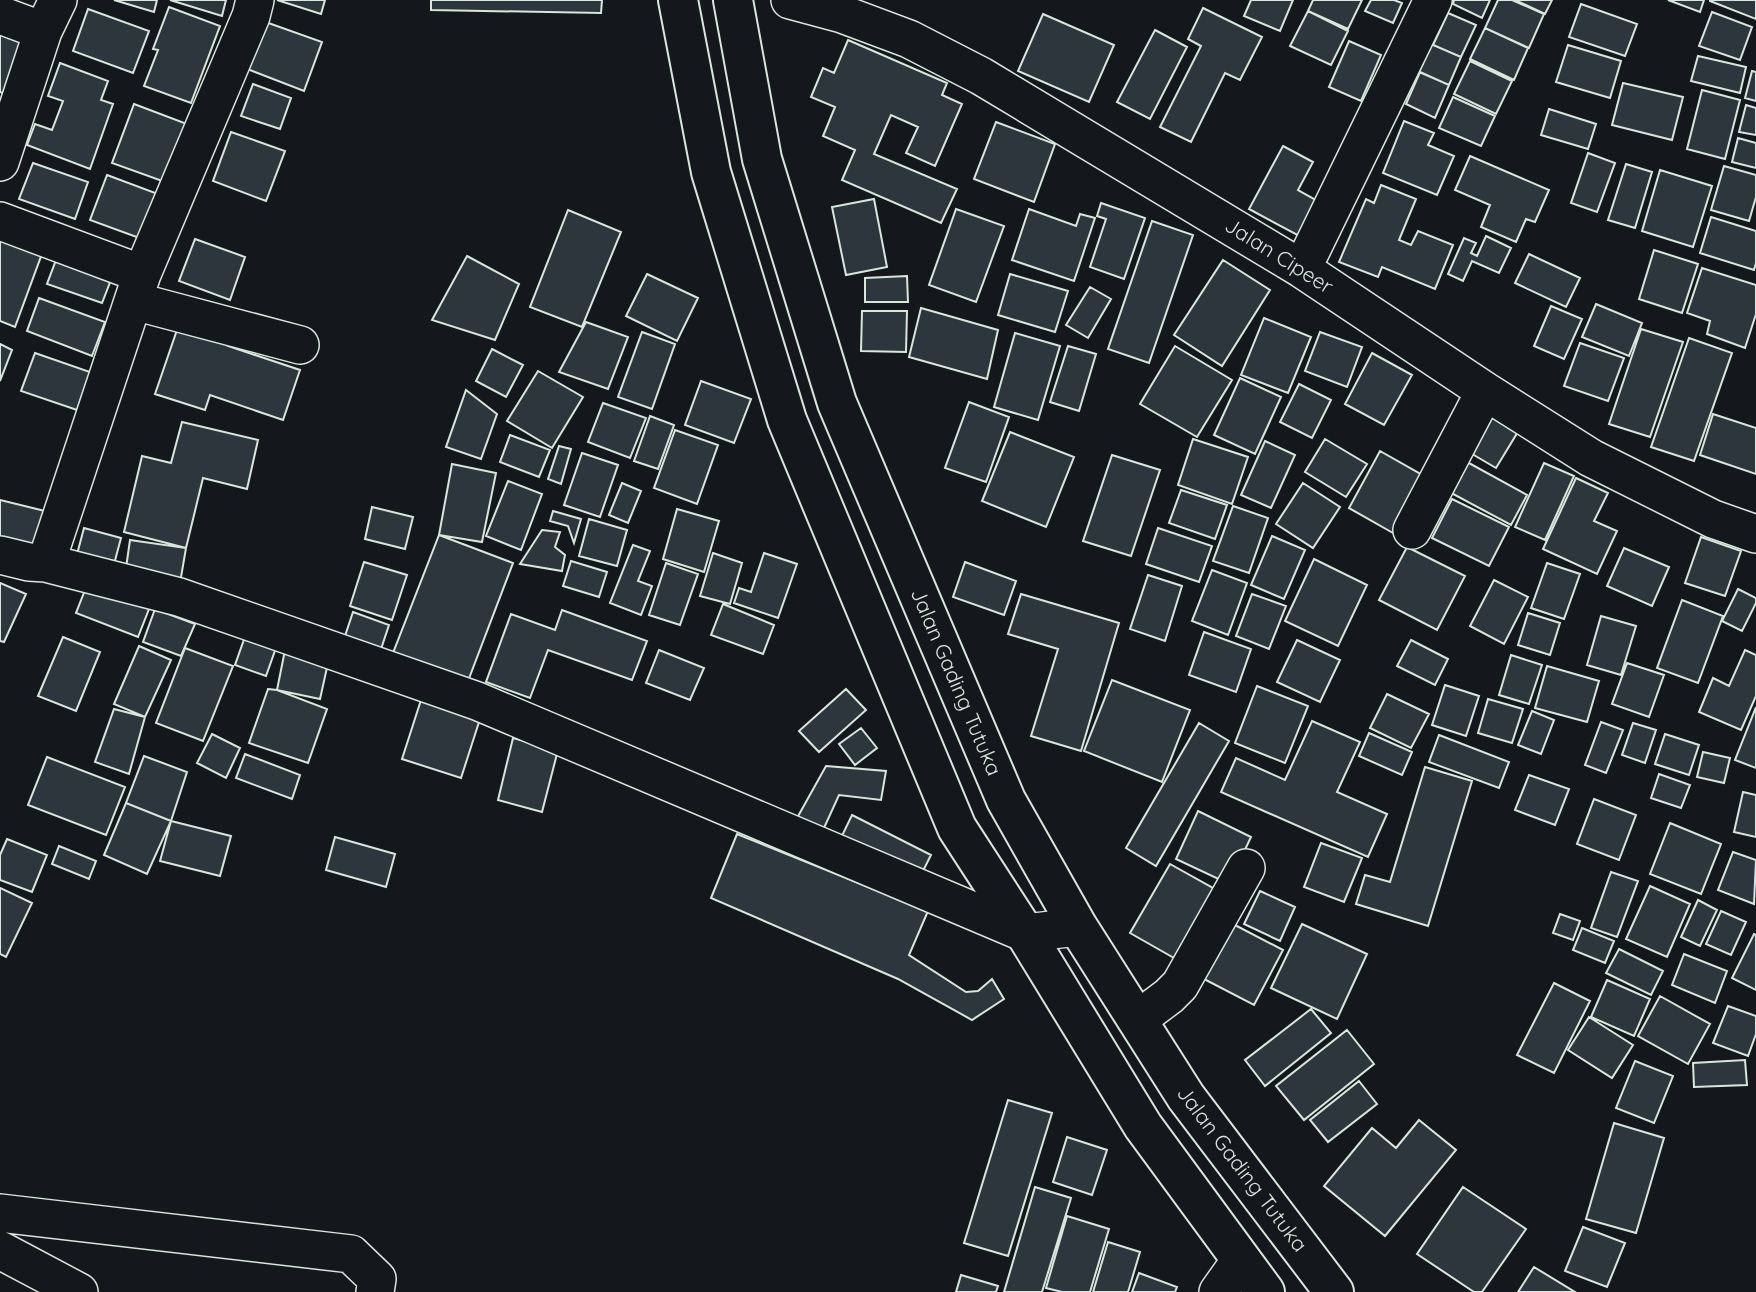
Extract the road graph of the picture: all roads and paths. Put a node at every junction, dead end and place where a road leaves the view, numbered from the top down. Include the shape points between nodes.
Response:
1 (254, 0) edge
2 (678, 0) edge
3 (733, 0) edge
4 (790, 0) edge
5 (1433, 0) edge
6 (0, 15) edge
7 (50, 15) edge
8 (0, 162) edge
9 (0, 221) edge
10 (1302, 269) junction
11 (138, 288) junction
12 (300, 345) dead end
13 (1485, 391) junction
14 (1412, 530) dead end
15 (1756, 534) edge
16 (0, 555) edge
17 (46, 563) junction
18 (1246, 868) dead end
19 (1078, 927) junction
20 (1025, 933) junction
21 (1138, 1020) junction
22 (0, 1213) edge
23 (0, 1250) edge
24 (1240, 1261) junction
25 (79, 1292) edge
26 (375, 1292) edge
27 (1218, 1292) edge
28 (1265, 1292) edge
29 (1334, 1292) edge

1 - 11 street
2 - 20 main road via 711,172 787,420 957,828
3 - 19 main road, Jalan Gading Tutuka via 762,159 837,403 1006,800
4 - 10 street, Jalan Cipeer via 909,39 981,76
5 - 10 street
6 - 7 street
7 - 8 street
9 - 11 street
10 - 13 street, Jalan Cipeer
11 - 12 street
11 - 17 street
13 - 14 street
13 - 15 street, Jalan Cipeer via 1591,458 1713,519
16 - 17 street
17 - 20 street via 179,597 477,701
18 - 21 street via 1180,985
19 - 20 street
19 - 21 main road, Jalan Gading Tutuka
20 - 24 main road via 1143,1126
21 - 29 main road, Jalan Gading Tutuka via 1186,1097
22 - 26 street via 351,1254 377,1279
23 - 25 street
24 - 27 street
24 - 28 main road

